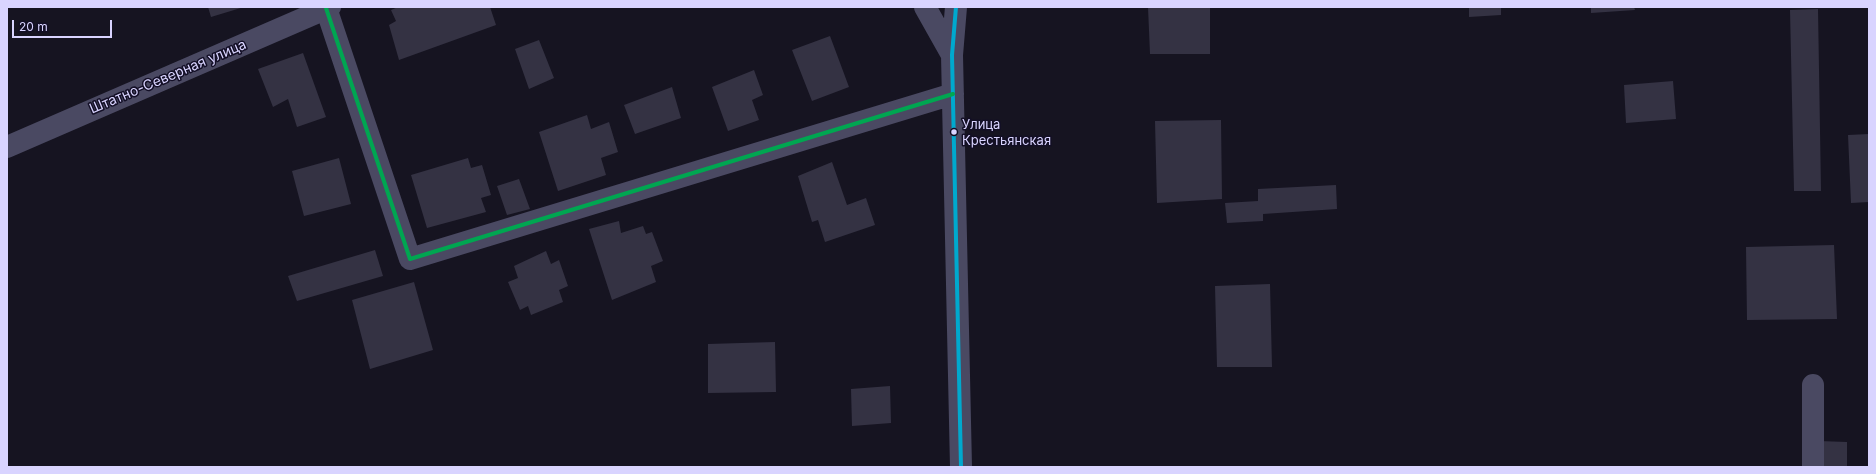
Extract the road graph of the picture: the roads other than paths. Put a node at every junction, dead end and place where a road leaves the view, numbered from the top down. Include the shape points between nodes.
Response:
1 (925, 7) edge
2 (956, 7) edge
3 (328, 8) edge
4 (952, 55) junction
5 (953, 94) junction
6 (7, 147) edge
7 (1813, 385) dead end
8 (961, 467) edge
9 (1813, 467) edge

1 - 4 street
2 - 4 street
3 - 5 street via 410,259
3 - 6 street, Штатно-Северная улица
4 - 5 street
5 - 8 street
7 - 9 street

